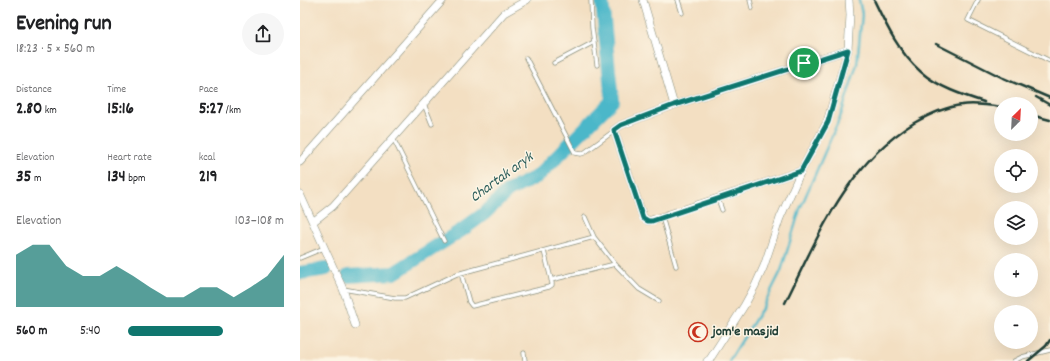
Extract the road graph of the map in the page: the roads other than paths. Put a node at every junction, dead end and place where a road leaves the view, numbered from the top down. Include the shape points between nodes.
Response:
1 (443, 0) edge
2 (527, 0) edge
3 (591, 0) edge
4 (643, 0) edge
5 (678, 0) edge
6 (750, 0) edge
7 (848, 0) edge
8 (978, 0) edge
9 (752, 8) dead end
10 (682, 14) dead end
11 (594, 42) junction
12 (848, 50) junction
13 (526, 58) dead end
14 (1050, 61) edge
15 (554, 63) dead end
16 (597, 65) dead end
17 (424, 104) junction
18 (674, 105) junction
19 (432, 124) dead end
20 (614, 130) junction
21 (393, 138) junction
22 (300, 162) edge
23 (801, 171) junction
24 (300, 194) edge
25 (718, 199) junction
26 (722, 210) dead end
27 (585, 217) dead end
28 (662, 217) junction
29 (314, 222) junction
30 (594, 237) junction
31 (444, 241) dead end
32 (324, 248) junction
33 (544, 251) junction
34 (300, 258) edge
35 (615, 264) junction
36 (676, 266) dead end
37 (461, 273) junction
38 (551, 280) junction
39 (343, 289) junction
40 (659, 301) dead end
41 (355, 325) dead end
42 (1050, 350) edge
43 (524, 353) dead end
44 (525, 361) edge
45 (707, 361) edge
46 (1014, 361) edge

1 - 22 street
2 - 17 street via 504,13
3 - 11 lane
4 - 18 street
5 - 10 lane
6 - 9 lane
7 - 12 street
8 - 14 lane via 968,20
11 - 15 lane
11 - 16 lane
12 - 18 street
12 - 23 street via 828,122
13 - 20 lane via 575,153 584,153
17 - 19 lane
17 - 21 street
18 - 20 street
20 - 28 street via 643,218 648,221
21 - 29 street via 333,206
21 - 31 lane
23 - 25 street
23 - 45 street via 780,218 755,286
24 - 29 street
25 - 26 lane
25 - 28 street
27 - 30 lane
28 - 36 lane
29 - 32 street
30 - 33 lane
30 - 35 lane
32 - 34 lane
32 - 39 street
33 - 37 lane
33 - 38 lane
35 - 38 lane
35 - 40 lane via 639,288
37 - 38 lane via 472,306 549,287 552,285
37 - 39 lane via 405,298
39 - 41 street
42 - 46 lane
43 - 44 lane

